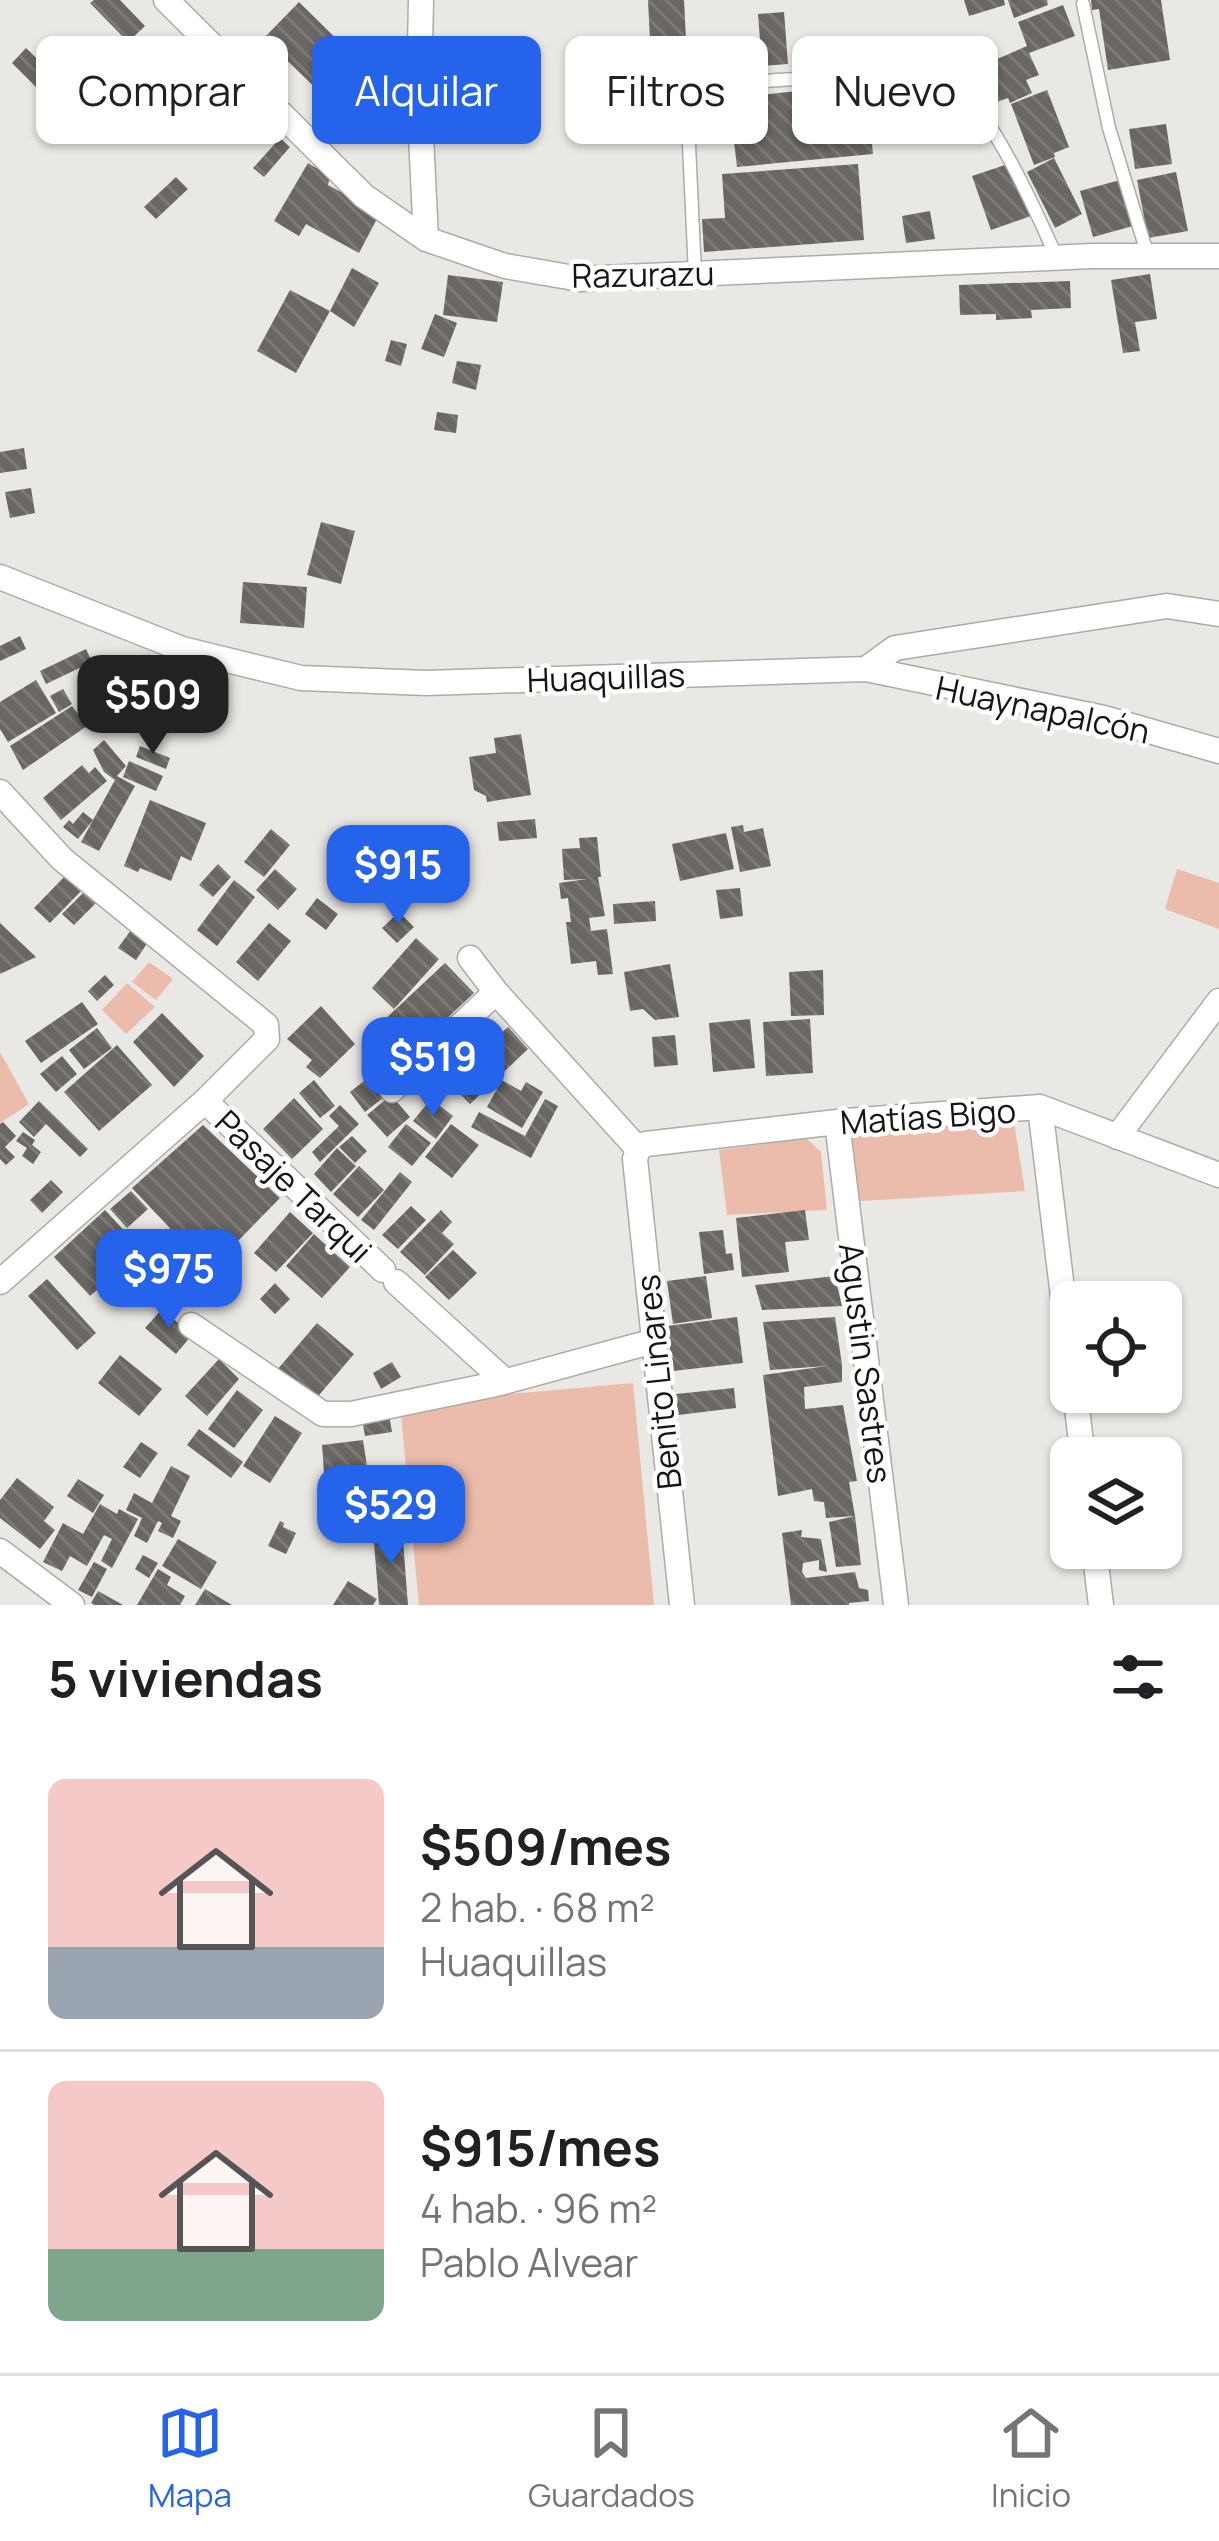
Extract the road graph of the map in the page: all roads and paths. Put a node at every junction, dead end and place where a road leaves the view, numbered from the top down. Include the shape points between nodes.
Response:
1 (166, 0) edge
2 (422, 0) edge
3 (1083, 4) dead end
4 (792, 79) edge
5 (998, 138) edge
6 (426, 239) junction
7 (1148, 256) junction
8 (1219, 256) edge
9 (1056, 257) junction
10 (695, 274) junction
11 (0, 577) edge
12 (1219, 614) edge
13 (866, 669) junction
14 (1219, 751) edge
15 (0, 792) edge
16 (470, 958) dead end
17 (496, 992) junction
18 (1219, 1001) edge
19 (392, 1090) dead end
20 (205, 1101) junction
21 (1040, 1107) junction
22 (837, 1122) junction
23 (1117, 1137) junction
24 (637, 1154) junction
25 (1219, 1175) edge
26 (1061, 1281) edge
27 (0, 1282) edge
28 (191, 1325) dead end
29 (654, 1341) junction
30 (505, 1381) junction
31 (0, 1551) edge
32 (1096, 1569) edge
33 (72, 1605) edge
34 (682, 1605) edge
35 (896, 1605) edge
36 (1100, 1605) edge

1 - 6 street, Razurazu via 364,196
2 - 6 street
3 - 7 lane
4 - 10 lane via 740,84 693,110
5 - 9 lane
6 - 10 street, Razurazu via 505,266 580,279
7 - 8 street, Razurazu
7 - 9 street, Razurazu
9 - 10 street, Razurazu
11 - 13 street, Huaquillas via 182,649 301,678 425,683
12 - 13 street, Huaquillas via 1167,606 896,648
13 - 14 street, Huaynapalcón via 1104,718
15 - 20 street via 62,860 266,1024 267,1039
16 - 17 street
17 - 19 street
17 - 24 street
18 - 23 street
20 - 27 street
20 - 30 street, Pasaje Tarqui
21 - 22 street, Matías Bigo
21 - 23 street, Matías Bigo
21 - 26 street
22 - 24 street, Matías Bigo via 646,1144
22 - 35 street, Agustin Sastres
23 - 25 street, Matías Bigo
24 - 29 street, Benito Linares
28 - 30 street via 323,1414
29 - 30 street
29 - 34 street, Benito Linares
31 - 33 street
32 - 36 street

